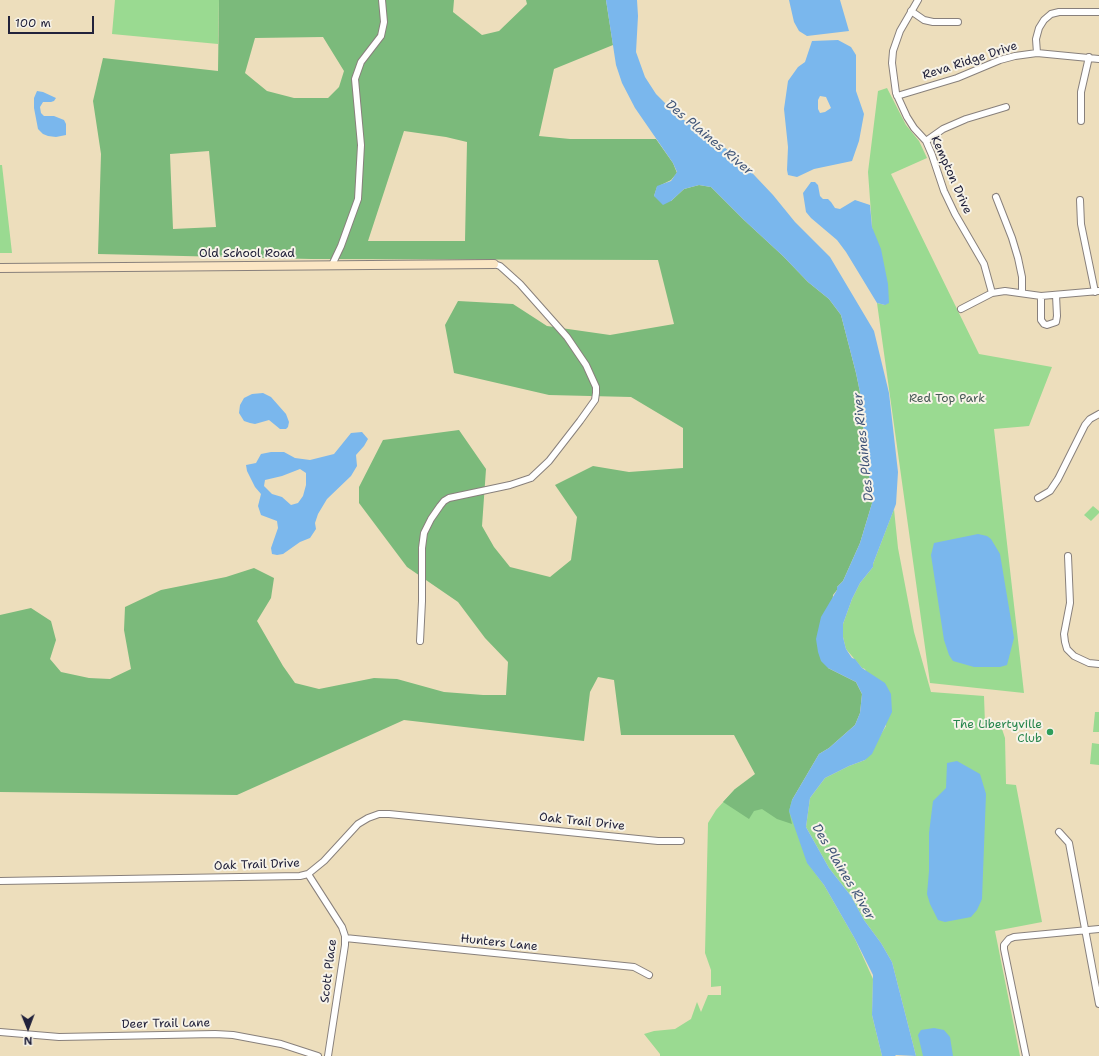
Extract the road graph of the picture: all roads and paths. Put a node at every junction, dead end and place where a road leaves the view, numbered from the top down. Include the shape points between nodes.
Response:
1 (382, 0) edge
2 (918, 0) edge
3 (911, 11) junction
4 (1099, 12) edge
5 (958, 22) dead end
6 (1037, 53) junction
7 (1088, 57) junction
8 (1099, 59) edge
9 (897, 96) junction
10 (1006, 107) dead end
11 (1081, 121) dead end
12 (926, 141) junction
13 (996, 197) dead end
14 (1080, 200) dead end
15 (494, 264) joint
16 (332, 265) junction
17 (0, 268) edge
18 (1097, 291) edge
19 (992, 293) junction
20 (1022, 293) junction
21 (1056, 295) junction
22 (1041, 296) junction
23 (961, 309) dead end
24 (1099, 414) edge
25 (1038, 498) dead end
26 (1068, 556) dead end
27 (420, 641) dead end
28 (1099, 664) edge
29 (1059, 832) dead end
30 (681, 841) dead end
31 (308, 874) junction
32 (0, 881) edge
33 (1099, 929) edge
34 (1085, 930) junction
35 (345, 938) junction
36 (649, 975) dead end
37 (1099, 1004) edge
38 (0, 1032) edge
39 (318, 1056) edge
40 (328, 1056) edge
41 (1026, 1056) edge

1 - 16 street via 384,22 381,36 361,62 355,79 361,145 358,199 342,246
2 - 3 street, Kempton Drive
3 - 5 street via 924,20
3 - 9 street, Kempton Drive via 893,51 893,78
4 - 6 street via 1051,14 1038,28
6 - 7 street, Reva Ridge Drive
6 - 9 street, Reva Ridge Drive via 1000,60 957,78
7 - 8 street, Reva Ridge Drive
7 - 11 street via 1081,92
9 - 12 street, Kempton Drive via 914,128
10 - 12 street via 966,118
12 - 19 street, Kempton Drive via 944,191 984,264
13 - 20 street via 1018,258
14 - 18 street via 1081,224
15 - 16 street, Old School Road
15 - 27 street via 500,266 520,284 567,337 586,365 596,387 595,400 550,461 530,478 510,485 449,498 440,506 424,532
16 - 17 street, Old School Road
18 - 21 street
19 - 20 street
19 - 23 street
20 - 22 street
21 - 22 street
21 - 22 street via 1056,322 1047,325 1041,320
24 - 25 street via 1090,419 1085,426 1050,491
26 - 28 street via 1070,603 1064,634 1067,649 1074,656 1089,663
29 - 34 street via 1069,843
30 - 31 street, Oak Trail Drive via 658,841 379,814 358,824 324,861
31 - 32 street, Oak Trail Drive
31 - 35 street, Scott Place via 342,927
33 - 34 street
34 - 37 street
34 - 41 street via 1014,937 1004,945
35 - 36 street, Hunters Lane via 634,968
35 - 40 street, Scott Place
38 - 39 street, Deer Trail Lane via 59,1037 233,1035 281,1044

